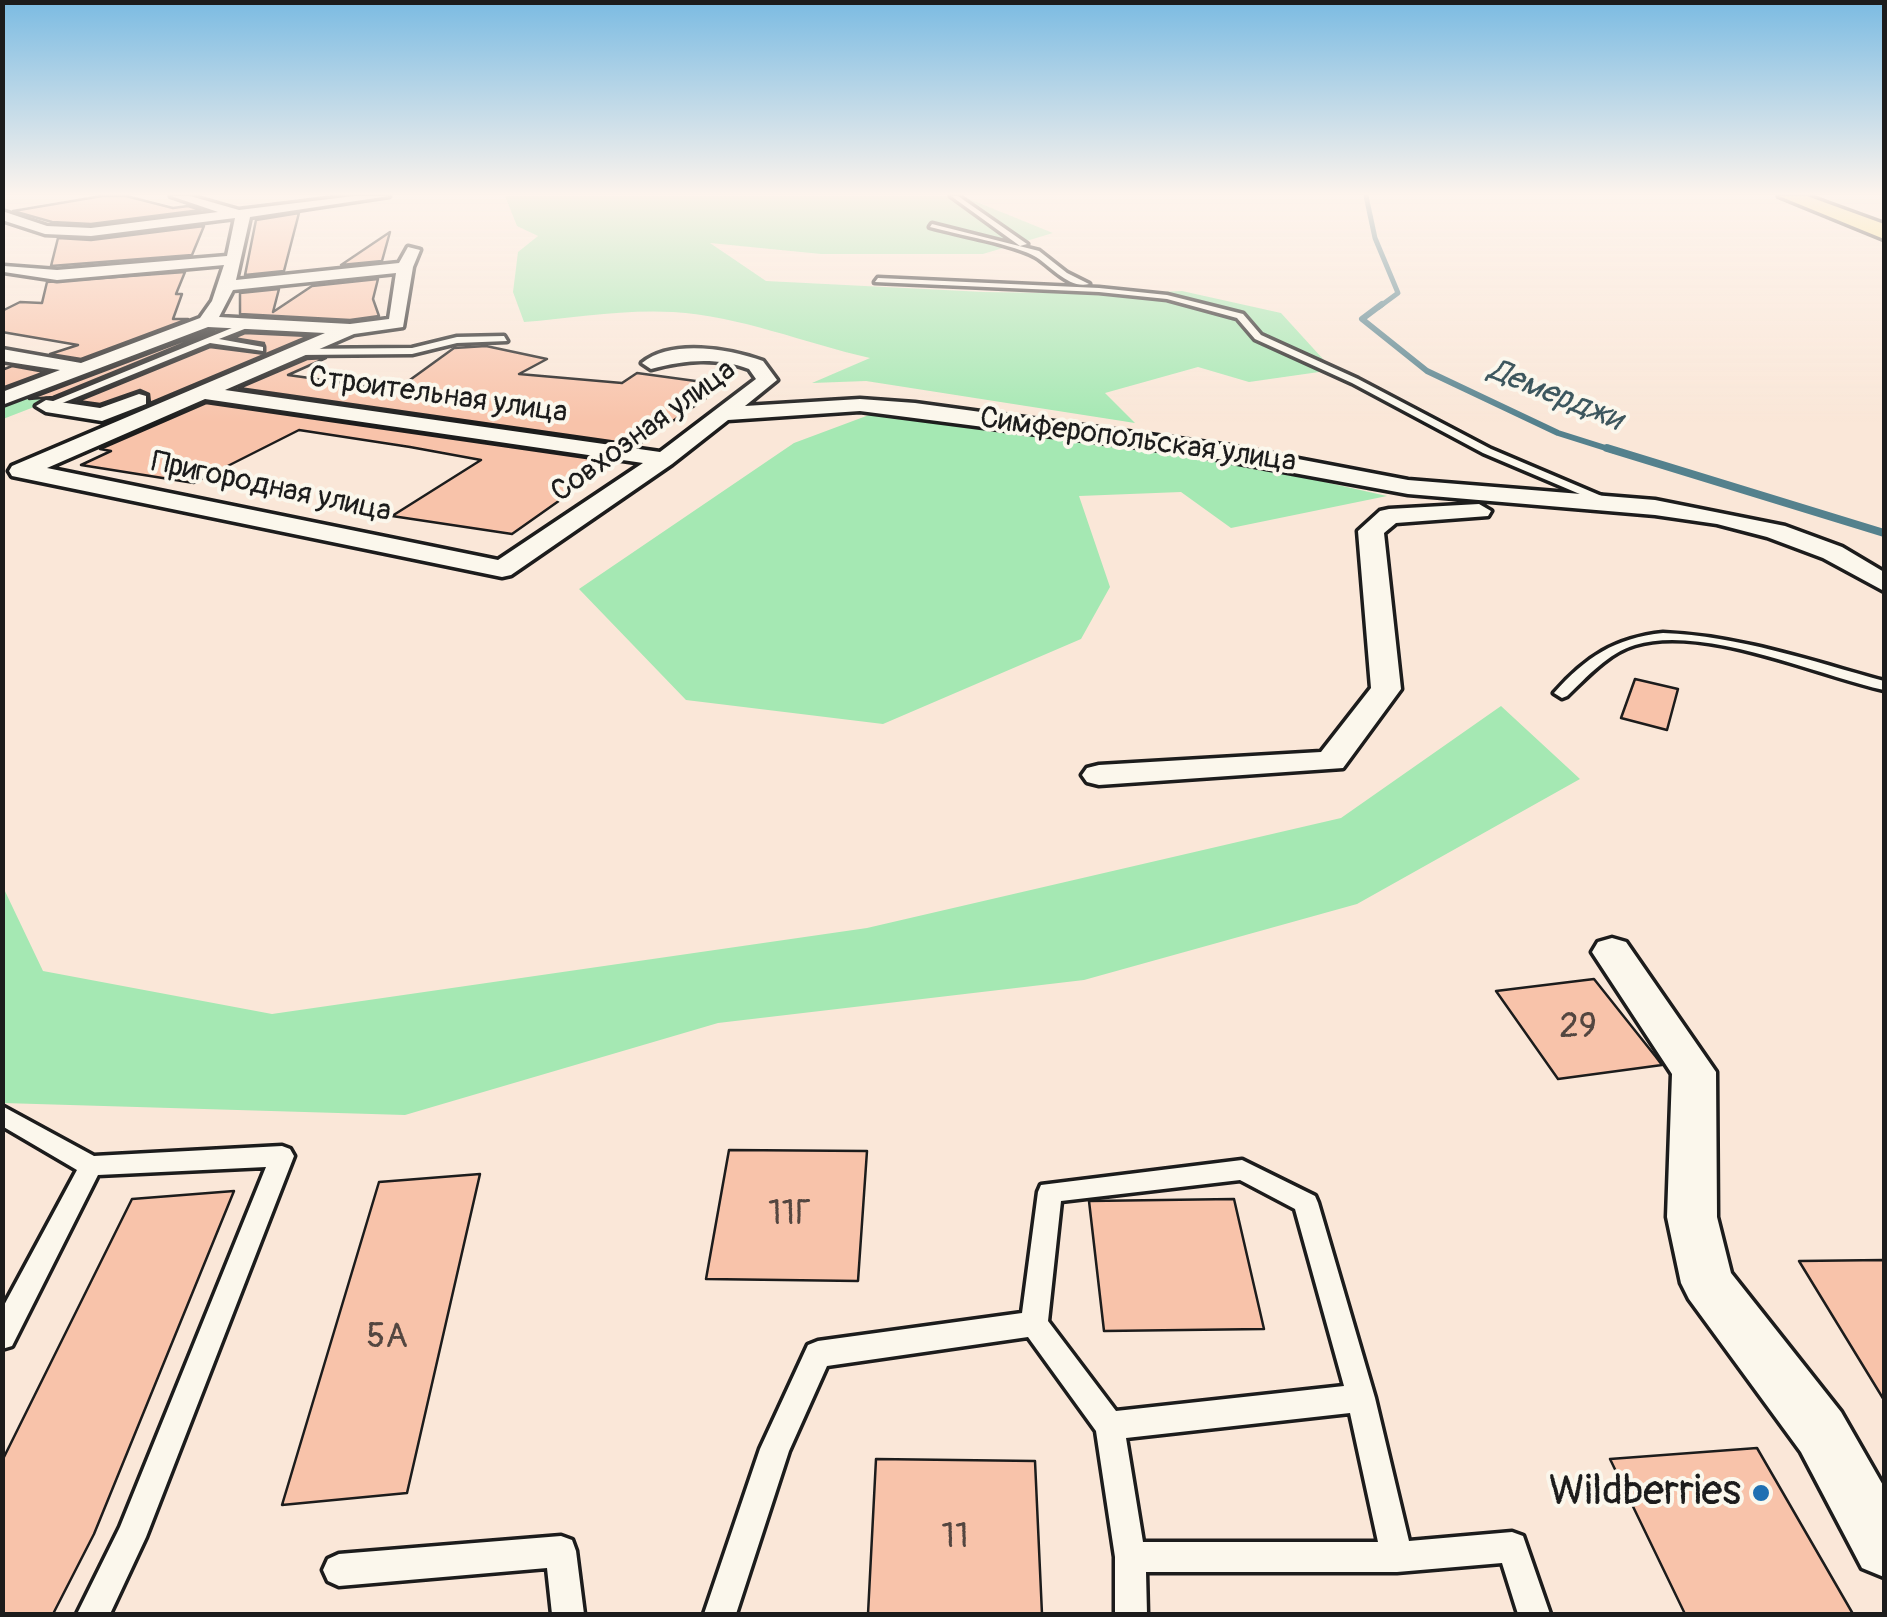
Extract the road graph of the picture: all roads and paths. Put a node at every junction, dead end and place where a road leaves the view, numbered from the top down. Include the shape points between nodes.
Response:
1 (33, 271) edge
2 (89, 271) edge
3 (229, 271) edge
4 (320, 271) edge
5 (406, 271) edge
6 (1059, 271) edge
7 (878, 280) dead end
8 (224, 286) junction
9 (1100, 290) junction
10 (350, 329) junction
11 (209, 331) junction
12 (504, 338) dead end
13 (260, 349) joint
14 (297, 352) junction
15 (2, 355) edge
16 (651, 364) dead end
17 (83, 369) junction
18 (206, 392) junction
19 (2, 399) edge
20 (46, 406) joint
21 (725, 414) junction
22 (664, 458) junction
23 (14, 473) edge
24 (1549, 499) junction
25 (1612, 503) junction
26 (502, 569) joint
27 (1884, 583) edge
28 (1884, 686) edge
29 (1562, 693) dead end
30 (1099, 776) dead end
31 (1612, 952) dead end
32 (2, 1115) edge
33 (91, 1166) junction
34 (1034, 1324) junction
35 (2, 1337) edge
36 (1360, 1398) junction
37 (1110, 1426) junction
38 (1884, 1546) edge
39 (1396, 1557) junction
40 (1130, 1558) junction
41 (339, 1570) dead end
42 (93, 1614) edge
43 (568, 1614) edge
44 (720, 1614) edge
45 (1131, 1614) edge
46 (1534, 1614) edge

1 - 2 street
3 - 8 street
4 - 8 street
5 - 10 street via 396,323
6 - 9 lane
7 - 9 lane
8 - 11 street
9 - 25 lane via 1240,316 1258,337 1486,450
10 - 11 street, Строительная улица via 249,324
10 - 14 street, Строительная улица
11 - 13 lane
11 - 17 street
11 - 20 lane
12 - 14 lane via 457,340 412,352
13 - 20 street via 102,415
14 - 18 street, Строительная улица
15 - 17 street
16 - 21 street, Совхозная улица via 705,354 756,365 766,380
17 - 19 street
18 - 22 street, Строительная улица
18 - 23 street, Строительная улица
21 - 22 street, Совхозная улица
21 - 24 street, Симферопольская улица via 860,405 915,409 1276,460 1405,487
22 - 26 street, Совхозная улица
23 - 26 street, Пригородная улица
24 - 25 street, Симферопольская улица
24 - 30 street, Симферопольская улица via 1476,512 1388,516 1371,530 1386,689 1330,761
25 - 27 street, Симферопольская улица via 1751,525 1854,562
28 - 29 lane via 1687,634 1634,640
31 - 38 street via 1694,1072 1692,1217 1707,1284 1821,1432
32 - 33 lane
33 - 35 lane
33 - 42 lane via 282,1156 132,1537
34 - 36 lane via 1050,1192 1242,1170 1306,1203
34 - 37 lane
34 - 44 lane via 818,1354 776,1449
36 - 37 lane
36 - 39 lane
37 - 40 lane
39 - 40 lane
39 - 46 lane via 1512,1547
40 - 45 lane
41 - 43 lane via 561,1551

